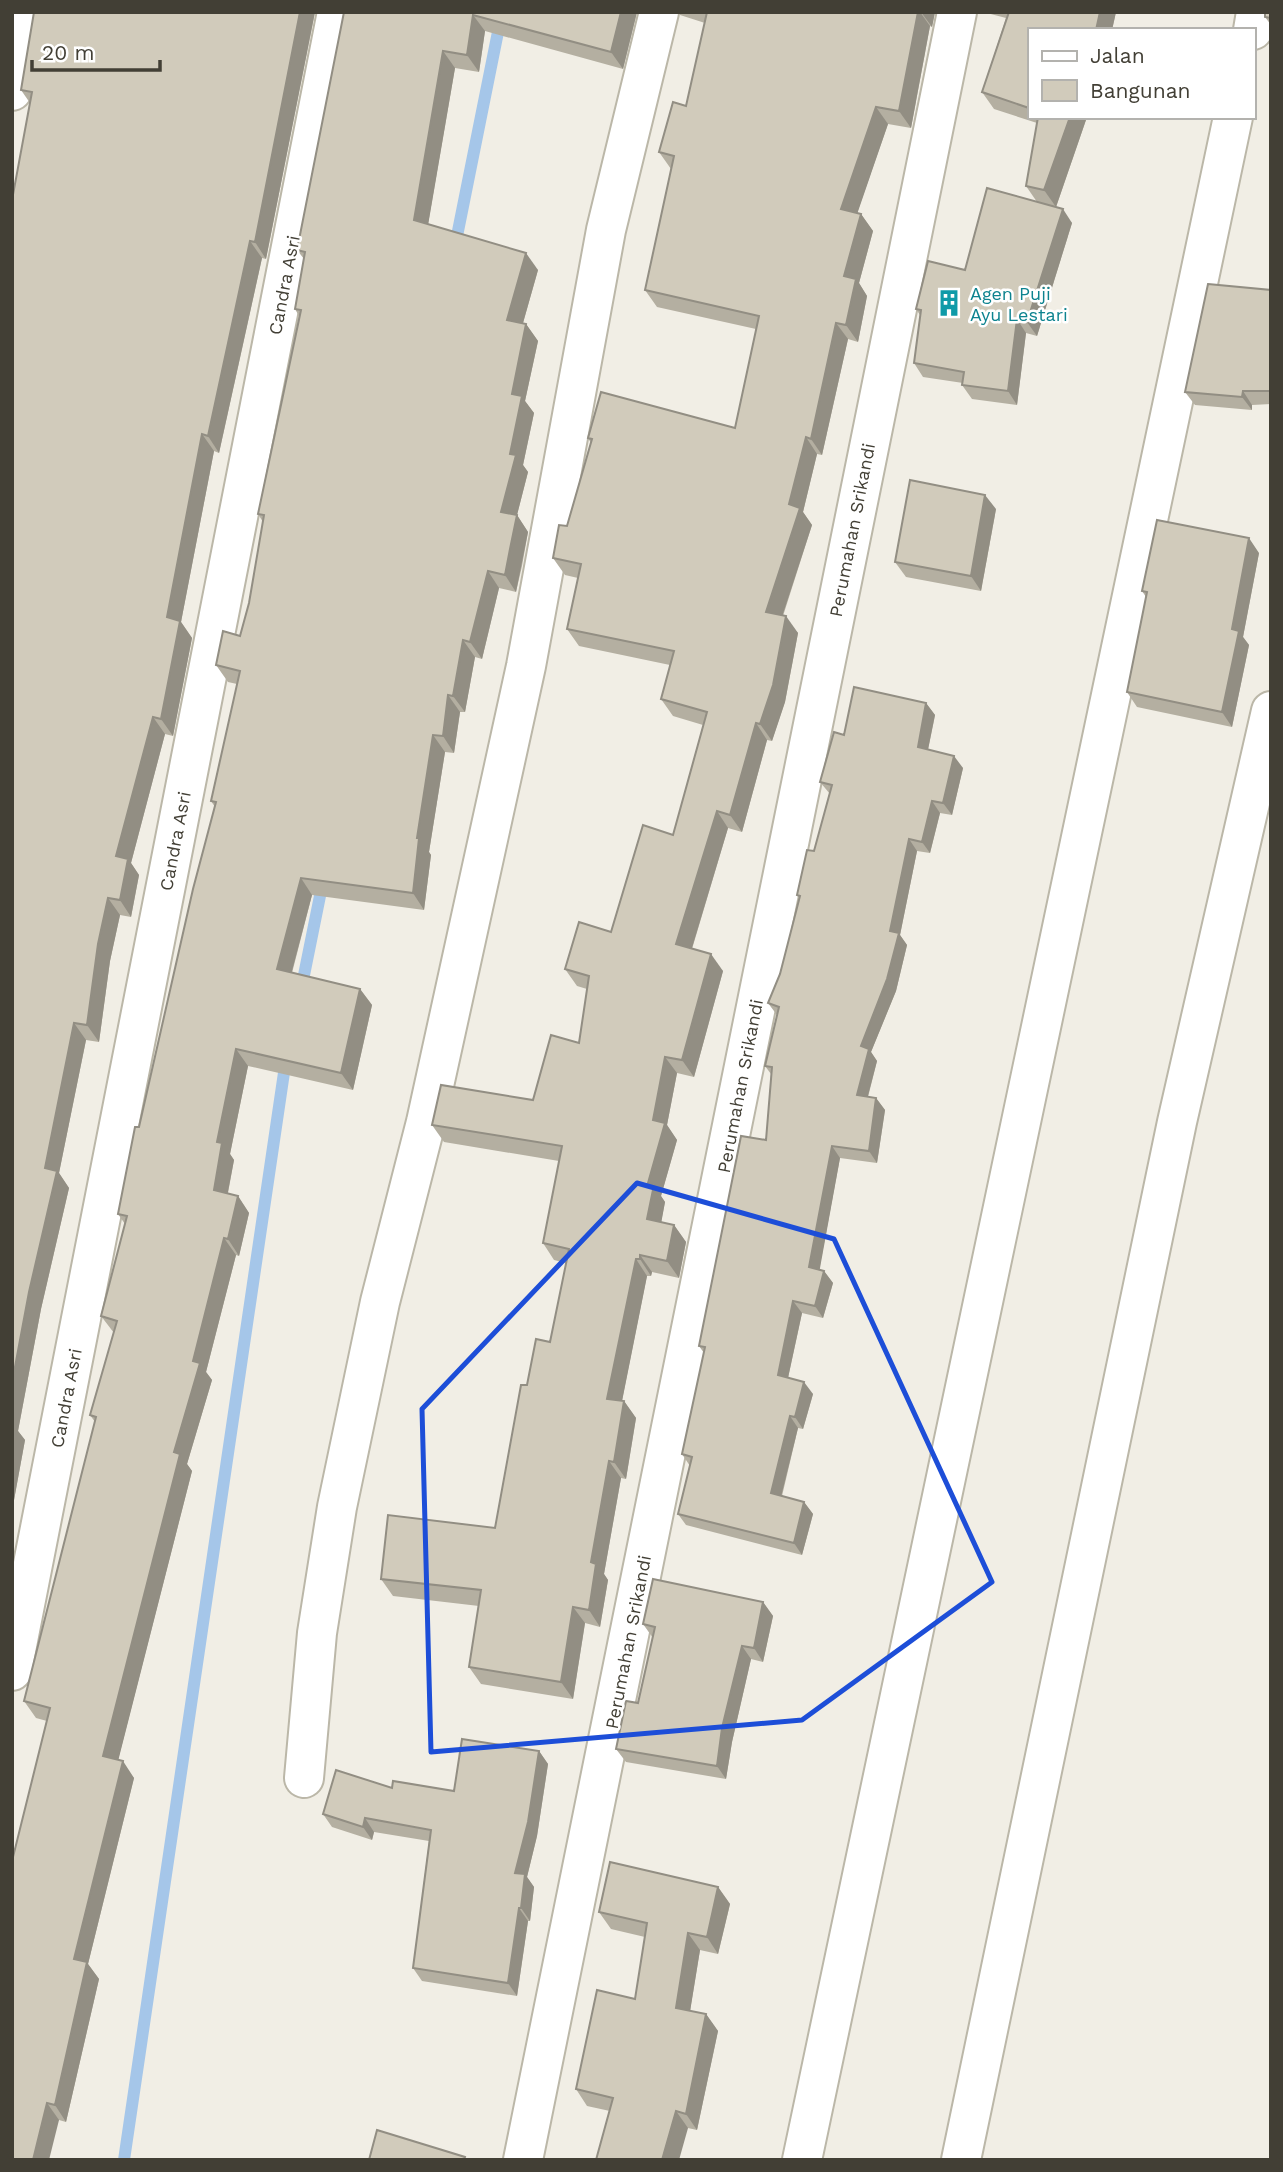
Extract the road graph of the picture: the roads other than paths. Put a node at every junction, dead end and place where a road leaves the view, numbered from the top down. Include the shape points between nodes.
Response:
1 (27, 12) edge
2 (337, 12) edge
3 (659, 12) edge
4 (957, 12) edge
5 (12, 91) edge
6 (1233, 119) edge
7 (1271, 711) edge
8 (12, 1671) edge
9 (304, 1777) dead end
10 (523, 2160) edge
11 (802, 2160) edge
12 (961, 2160) edge

1 - 5 street
2 - 8 street, Candra Asri
3 - 9 street via 606,230 526,666 337,1507 317,1633
4 - 10 street, Perumahan Srikandi
6 - 11 street
7 - 12 street via 1177,1122

